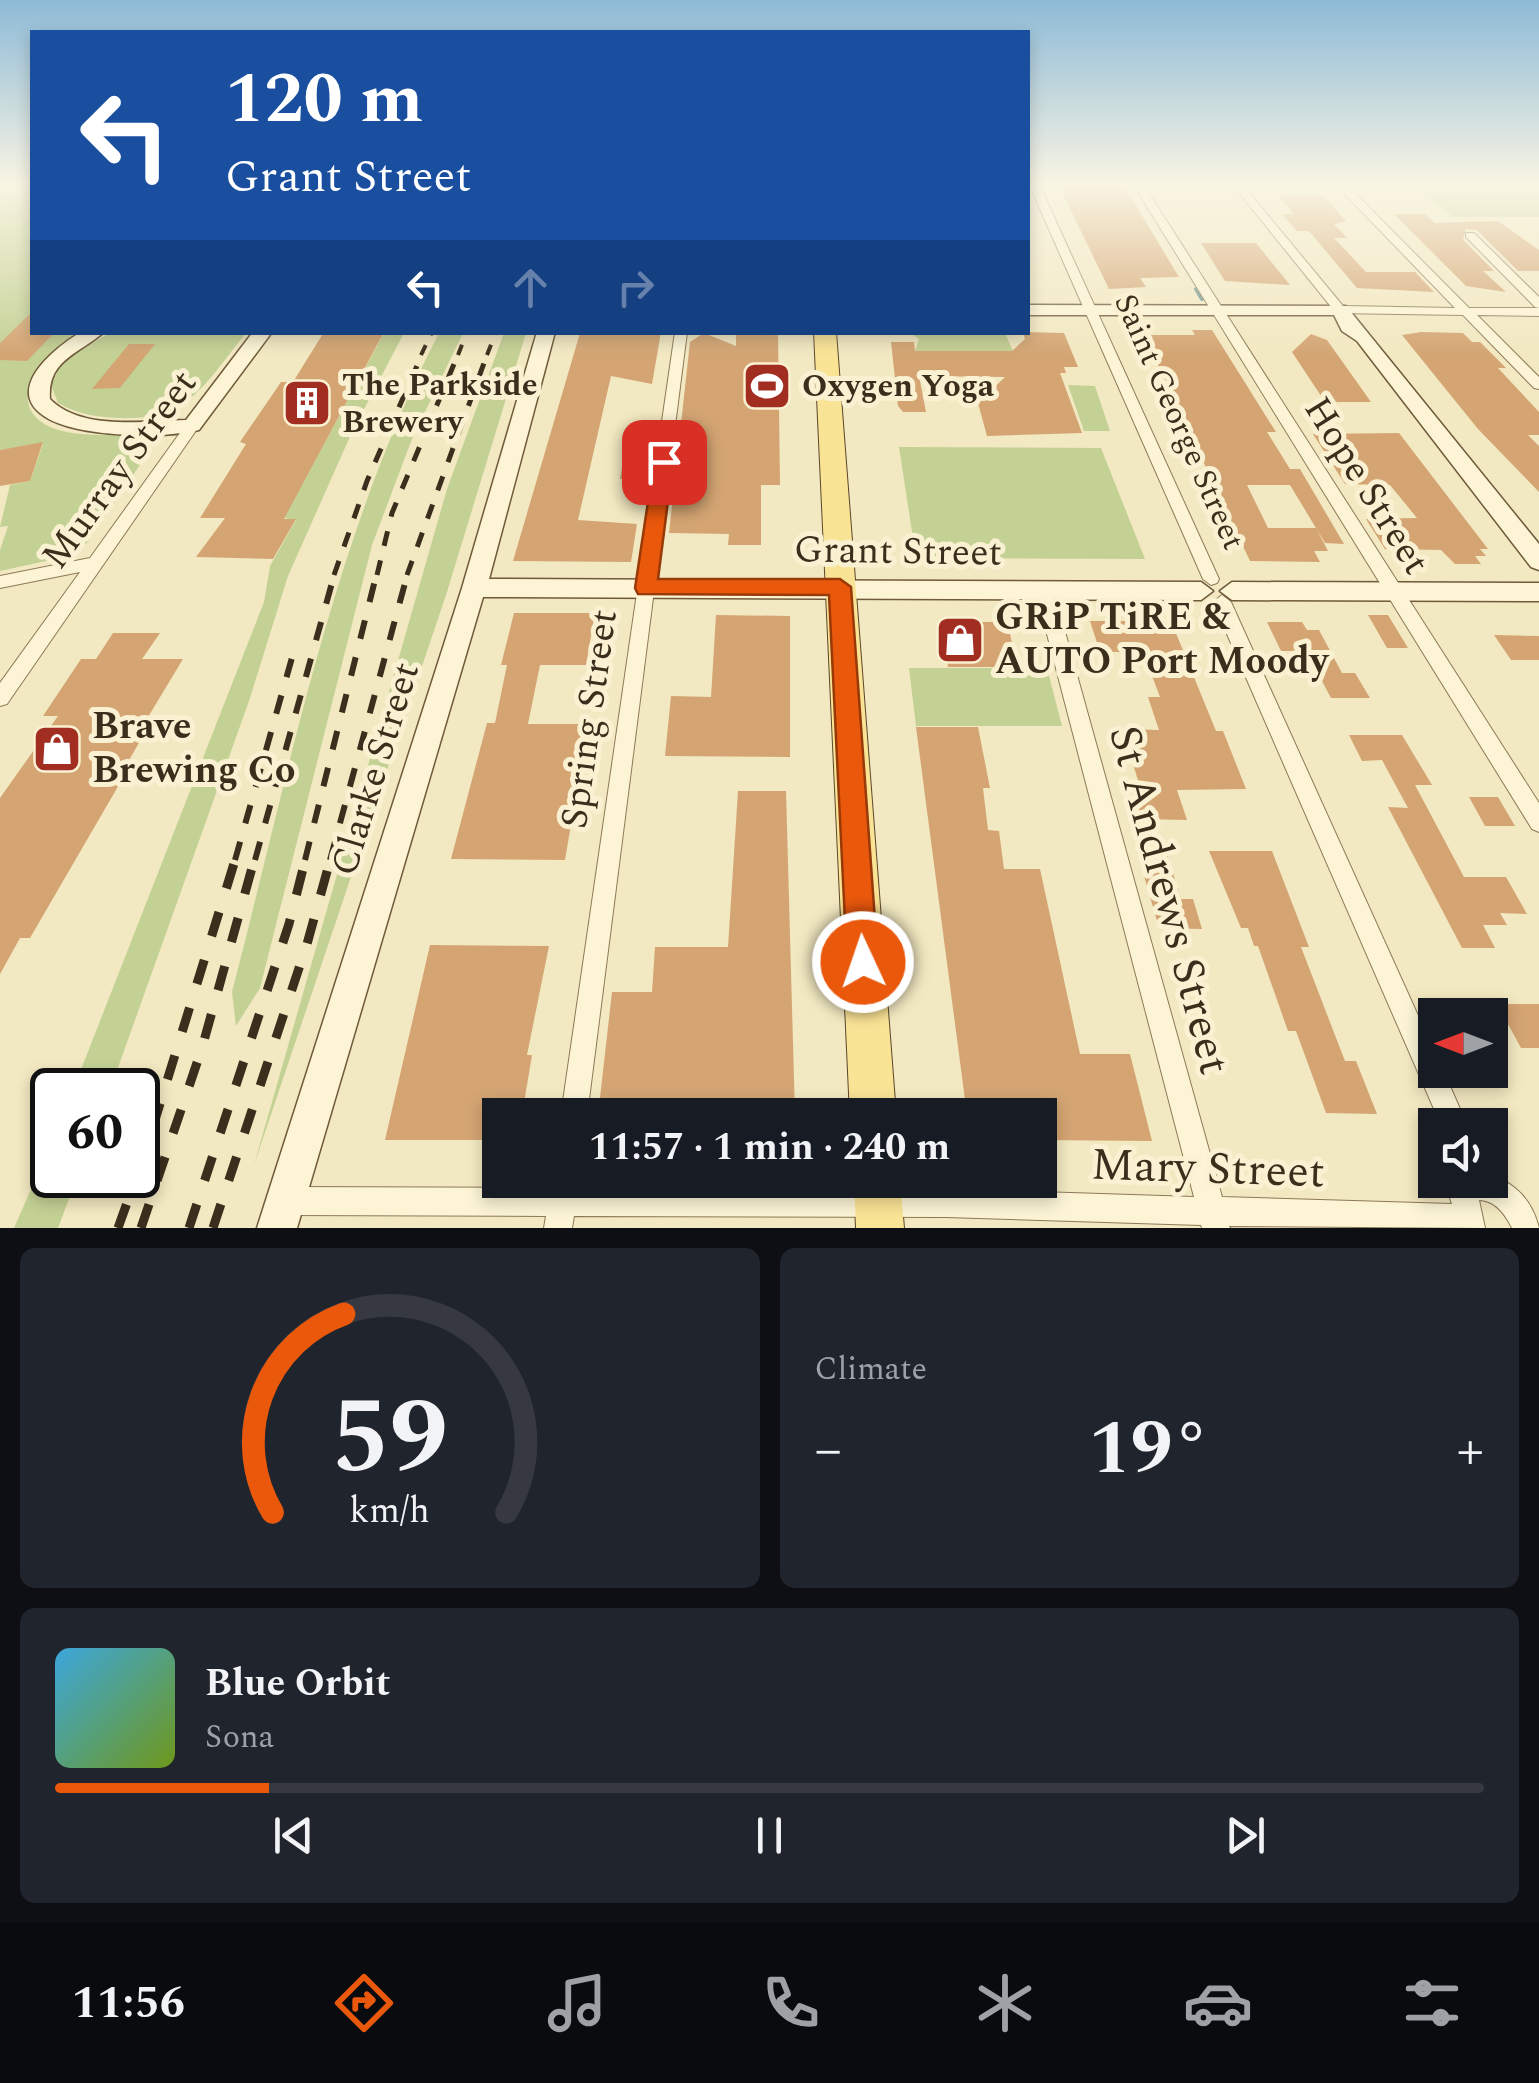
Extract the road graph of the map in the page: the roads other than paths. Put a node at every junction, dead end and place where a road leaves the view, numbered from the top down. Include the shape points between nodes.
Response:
1 (1060, 241) edge
2 (1173, 241) edge
3 (1283, 241) edge
4 (1396, 241) edge
5 (1476, 241) edge
6 (1539, 304) edge
7 (1090, 309) junction
8 (1030, 310) edge
9 (1216, 310) junction
10 (1341, 311) junction
11 (1465, 311) junction
12 (1539, 312) edge
13 (90, 335) edge
14 (261, 335) edge
15 (545, 335) edge
16 (682, 335) edge
17 (826, 335) edge
18 (1539, 385) edge
19 (192, 426) junction
20 (1539, 561) edge
21 (96, 562) junction
22 (0, 582) edge
23 (840, 587) junction
24 (474, 588) junction
25 (646, 588) junction
26 (1394, 590) junction
27 (1216, 591) junction
28 (1045, 592) junction
29 (1539, 592) edge
30 (0, 698) edge
31 (1539, 822) edge
32 (576, 1098) edge
33 (871, 1098) edge
34 (1446, 1108) edge
35 (1467, 1198) edge
36 (1507, 1198) edge
37 (878, 1203) edge
38 (562, 1204) edge
39 (282, 1215) edge
40 (1214, 1221) edge
41 (1530, 1222) edge
42 (1470, 1223) edge

1 - 7 street, Saint George Street
2 - 9 street, Hope Street
3 - 10 street
4 - 11 street
5 - 6 street
7 - 8 street
7 - 9 street
7 - 27 street, Saint George Street
9 - 10 street
9 - 26 street, Hope Street
10 - 11 street
10 - 20 street
11 - 12 street
11 - 18 street
13 - 19 street via 40,378 46,410 82,424
14 - 19 street, Murray Street
15 - 24 street, Clarke Street
16 - 25 street, Spring Street
17 - 23 main road
19 - 21 street, Murray Street
21 - 22 street
21 - 30 street, Murray Street
23 - 25 street, Grant Street
23 - 28 street, Grant Street
23 - 33 main road
24 - 25 street, Grant Street
24 - 39 street, Clarke Street
25 - 32 street, Spring Street
26 - 27 street, Grant Street
26 - 29 street, Grant Street
26 - 31 street, Hope Street
27 - 28 street, Grant Street
27 - 34 street, Saint George Street
28 - 40 street, St Andrews Street
35 - 42 street
36 - 41 street
37 - 38 street, Mary Street
37 - 40 street, Mary Street
38 - 39 street, Mary Street
40 - 42 street, Mary Street

